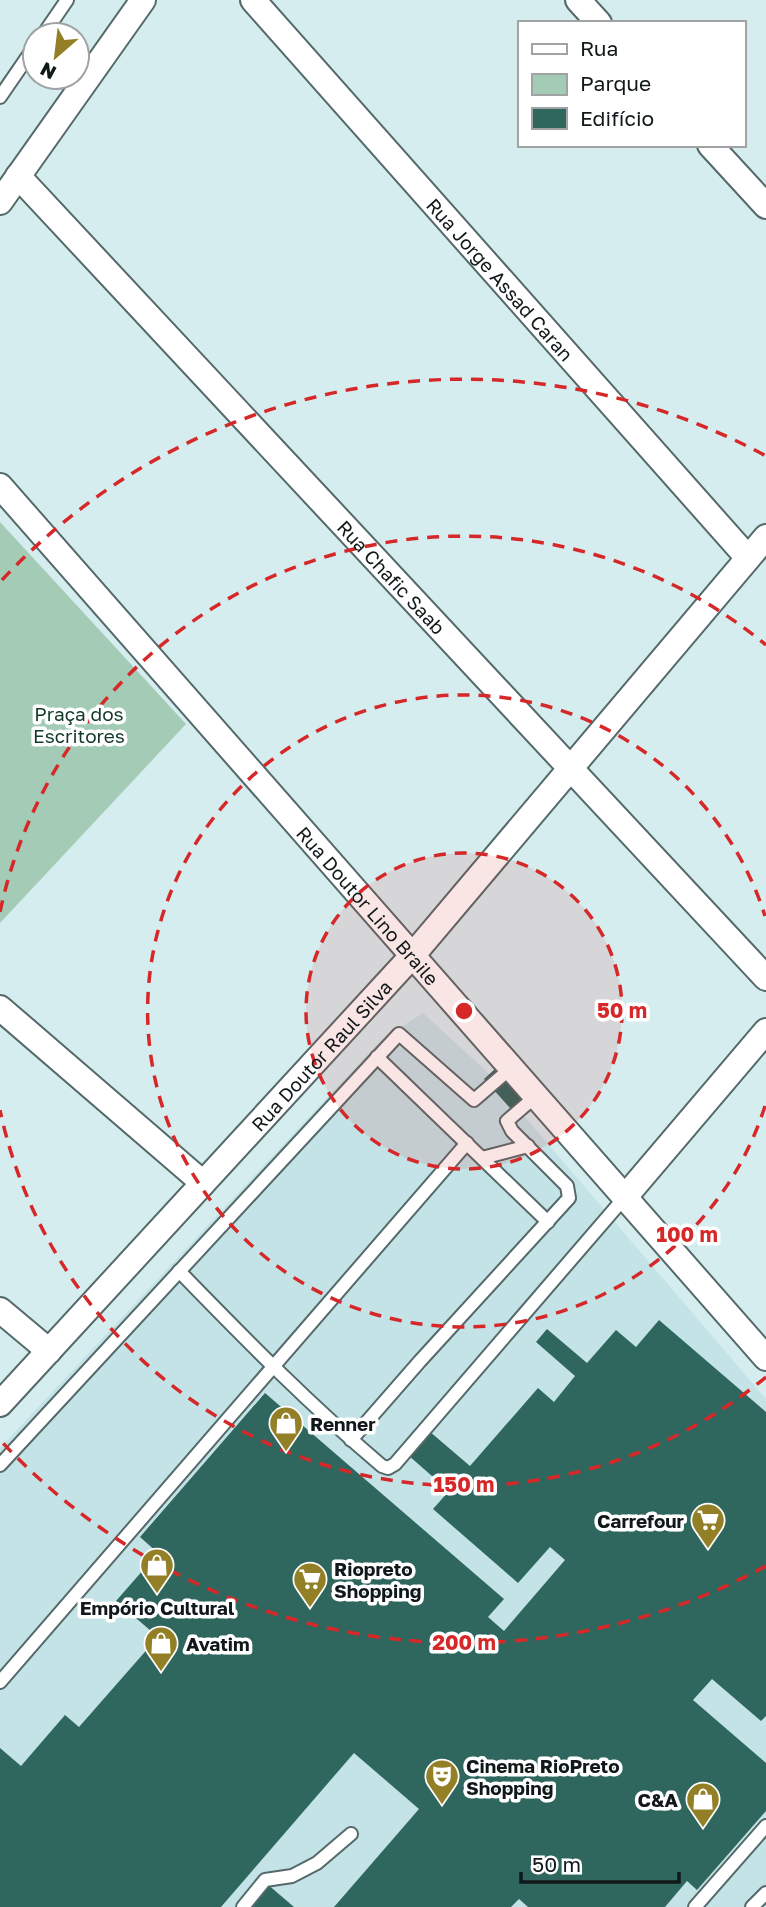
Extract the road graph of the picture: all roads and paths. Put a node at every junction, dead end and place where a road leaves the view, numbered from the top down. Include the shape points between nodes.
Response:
1 (67, 0) edge
2 (143, 0) edge
3 (253, 0) edge
4 (578, 0) edge
5 (53, 21) edge
6 (597, 21) edge
7 (21, 66) edge
8 (0, 97) edge
9 (712, 147) edge
10 (18, 176) junction
11 (0, 202) edge
12 (766, 206) edge
13 (0, 486) edge
14 (766, 537) edge
15 (748, 558) junction
16 (571, 769) junction
17 (412, 956) junction
18 (766, 978) edge
19 (0, 1008) edge
20 (766, 1031) edge
21 (377, 1057) junction
22 (511, 1068) junction
23 (536, 1096) junction
24 (467, 1143) junction
25 (527, 1146) junction
26 (482, 1158) junction
27 (204, 1183) junction
28 (625, 1197) junction
29 (548, 1222) junction
30 (179, 1271) junction
31 (0, 1310) edge
32 (49, 1351) junction
33 (766, 1358) edge
34 (273, 1368) junction
35 (0, 1404) edge
36 (351, 1440) junction
37 (0, 1465) edge
38 (0, 1682) edge
39 (766, 1826) edge
40 (351, 1834) dead end
41 (766, 1893) edge
42 (243, 1907) edge
43 (695, 1907) edge
44 (752, 1907) edge

1 - 5 lane
2 - 10 street
3 - 15 street, Rua Jorge Assad Caran
4 - 6 street
7 - 8 lane
9 - 12 street
10 - 11 street
10 - 16 street, Rua Chafic Saab
13 - 17 street, Rua Doutor Lino Braile
14 - 15 street, Rua Doutor Raul Silva
15 - 16 street, Rua Doutor Raul Silva
16 - 17 street, Rua Doutor Raul Silva
16 - 18 street, Rua Chafic Saab
17 - 22 street, Rua Doutor Lino Braile
17 - 27 street, Rua Doutor Raul Silva
19 - 27 street
20 - 28 street
21 - 22 lane via 399,1034 474,1100
21 - 24 lane
21 - 30 lane
22 - 23 street, Rua Doutor Lino Braile
23 - 25 lane via 507,1121
23 - 28 street, Rua Doutor Lino Braile
24 - 26 lane
24 - 34 lane
25 - 26 lane
25 - 29 lane via 567,1186 569,1198
26 - 29 lane
27 - 32 street, Rua Doutor Raul Silva
28 - 33 street, Rua Doutor Lino Braile
28 - 36 lane via 396,1464 382,1466
29 - 36 lane
30 - 34 lane
30 - 37 lane
31 - 32 street
32 - 35 street, Rua Doutor Raul Silva
34 - 36 lane
34 - 38 lane
39 - 43 lane
40 - 42 lane via 317,1863 292,1876 265,1880
41 - 44 lane

